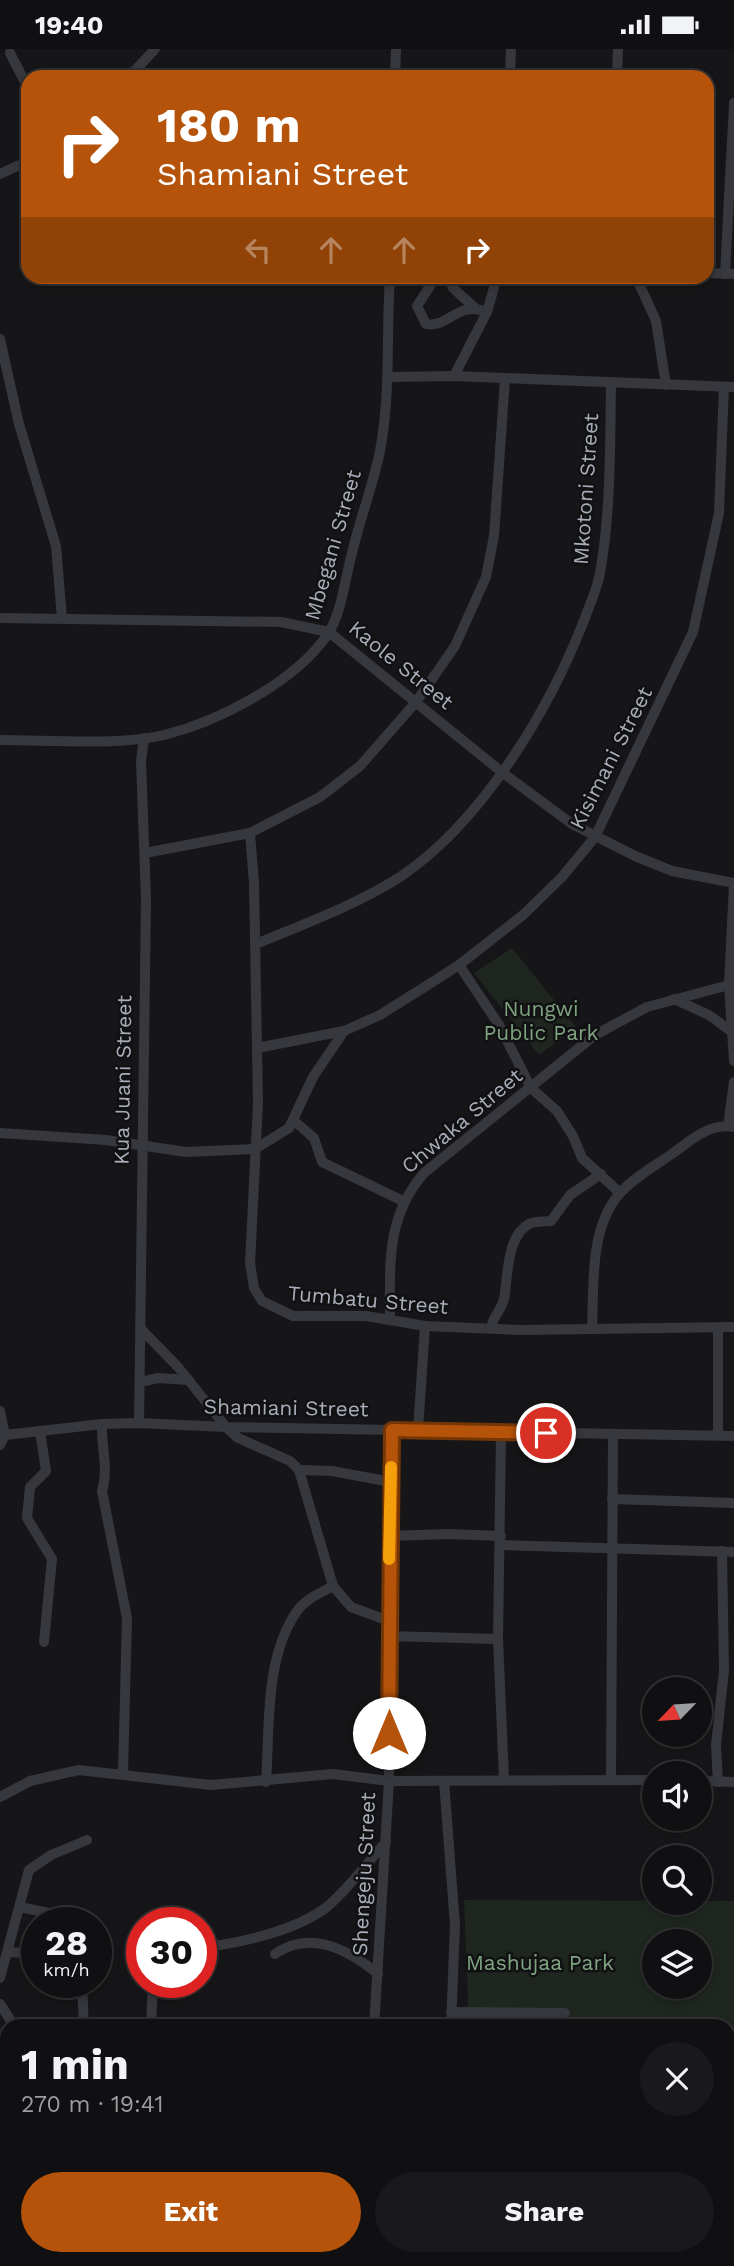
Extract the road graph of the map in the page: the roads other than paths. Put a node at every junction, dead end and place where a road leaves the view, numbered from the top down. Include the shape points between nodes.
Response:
1 (155, 49) edge
2 (396, 49) edge
3 (510, 49) edge
4 (618, 49) edge
5 (9, 53) edge
6 (136, 70) edge
7 (395, 70) edge
8 (510, 70) edge
9 (617, 70) edge
10 (21, 75) edge
11 (734, 103) edge
12 (21, 164) edge
13 (733, 168) edge
14 (0, 174) edge
15 (729, 274) edge
16 (390, 284) edge
17 (431, 284) edge
18 (452, 284) edge
19 (495, 284) edge
20 (639, 284) edge
21 (475, 308) junction
22 (487, 312) junction
23 (0, 339) edge
24 (454, 376) junction
25 (389, 377) junction
26 (505, 379) junction
27 (611, 383) junction
28 (666, 385) junction
29 (729, 387) edge
30 (720, 495) junction
31 (734, 495) edge
32 (0, 618) edge
33 (62, 618) junction
34 (329, 632) junction
35 (416, 702) junction
36 (144, 738) junction
37 (0, 740) edge
38 (503, 773) junction
39 (250, 832) junction
40 (596, 837) junction
41 (145, 853) junction
42 (734, 884) edge
43 (256, 944) junction
44 (459, 965) junction
45 (729, 985) junction
46 (674, 999) junction
47 (344, 1031) junction
48 (732, 1032) junction
49 (257, 1048) junction
50 (734, 1061) edge
51 (734, 1082) edge
52 (531, 1088) junction
53 (293, 1120) junction
54 (731, 1126) edge
55 (0, 1133) edge
56 (142, 1146) junction
57 (255, 1149) junction
58 (601, 1174) junction
59 (620, 1193) junction
60 (403, 1201) junction
61 (390, 1318) junction
62 (425, 1326) junction
63 (734, 1327) edge
64 (140, 1328) junction
65 (491, 1328) junction
66 (592, 1329) junction
67 (718, 1329) junction
68 (189, 1380) junction
69 (140, 1382) junction
70 (0, 1411) edge
71 (139, 1423) junction
72 (102, 1424) junction
73 (226, 1427) junction
74 (392, 1430) junction
75 (418, 1430) junction
76 (40, 1431) junction
77 (501, 1432) junction
78 (613, 1434) junction
79 (718, 1435) junction
80 (734, 1436) edge
81 (3, 1440) edge
82 (299, 1470) junction
83 (391, 1482) junction
84 (612, 1499) junction
85 (734, 1503) edge
86 (389, 1536) junction
87 (501, 1541) junction
88 (614, 1549) junction
89 (728, 1552) edge
90 (333, 1586) junction
91 (389, 1621) junction
92 (388, 1636) junction
93 (498, 1639) junction
94 (44, 1642) dead end
95 (124, 1773) junction
96 (611, 1778) junction
97 (504, 1779) junction
98 (642, 1779) edge
99 (266, 1781) junction
100 (389, 1781) junction
101 (444, 1781) junction
102 (712, 1782) edge
103 (718, 1782) junction
104 (734, 1783) edge
105 (0, 1797) edge
106 (87, 1840) dead end
107 (386, 1842) junction
108 (20, 1907) joint
109 (217, 1944) edge
110 (9, 1952) junction
111 (21, 1953) edge
112 (275, 1954) dead end
113 (378, 1974) junction
114 (0, 1978) edge
115 (83, 1998) edge
116 (152, 1998) edge
117 (0, 2004) edge
118 (451, 2012) junction
119 (565, 2013) dead end
120 (10, 2019) edge
121 (84, 2019) edge
122 (151, 2019) edge
123 (375, 2019) edge
124 (451, 2019) edge

1 - 6 street
2 - 7 street
3 - 8 street
4 - 9 street
5 - 10 street
11 - 13 street
12 - 14 street
13 - 15 street
16 - 25 street, Mbegani Street
17 - 21 street via 417,306 422,320 435,325 463,309
18 - 21 street
19 - 22 street
20 - 28 street via 656,321
21 - 22 street
22 - 24 street
23 - 33 street via 19,424 56,546
24 - 25 street
24 - 26 street
25 - 34 street, Mbegani Street via 380,450
26 - 27 street
26 - 35 street via 496,511 486,577 455,646
27 - 28 street
27 - 38 street, Mkotoni Street via 607,505 597,585 566,667
28 - 29 street
29 - 30 street, Kisimani Street
30 - 31 street
30 - 40 street, Kisimani Street via 717,532 686,651
32 - 33 street, Kaole Street
33 - 34 street, Kaole Street via 281,622
34 - 35 street, Kaole Street
34 - 36 street, Mbegani Street via 290,675 273,686 188,727
35 - 38 street, Kaole Street
35 - 39 street via 347,777 320,797
36 - 37 street, Mbegani Street
36 - 41 street, Kua Juani Street
38 - 40 street, Kaole Street
38 - 43 street, Mkotoni Street via 408,871
39 - 41 street
39 - 43 street, Tumbatu Street
40 - 42 street, Kaole Street via 672,871
40 - 44 street, Kisimani Street via 542,897
41 - 56 street, Kua Juani Street
42 - 45 street
43 - 49 street, Tumbatu Street
44 - 47 street, Kisimani Street via 380,1015
44 - 52 street via 499,1025
45 - 46 street, Chwaka Street
45 - 48 street
46 - 48 street
46 - 52 street, Chwaka Street via 647,1007 595,1035
47 - 49 street, Kisimani Street
47 - 53 street via 299,1101
48 - 50 street
49 - 57 street, Tumbatu Street
51 - 54 street
52 - 58 street via 557,1111 583,1158
52 - 60 street, Chwaka Street via 424,1173
53 - 57 street via 286,1132
53 - 60 street via 314,1138 322,1162
54 - 59 street via 701,1134
55 - 56 street
56 - 57 street via 186,1152
56 - 64 street, Kua Juani Street
57 - 61 street, Tumbatu Street via 250,1263 254,1288 262,1301 293,1316
58 - 59 street
58 - 65 street via 570,1195 551,1221 530,1223 520,1233 502,1305
59 - 66 street via 608,1212 597,1250
60 - 61 street, Chwaka Street via 391,1252
61 - 62 street, Tumbatu Street
62 - 65 street, Tumbatu Street
62 - 75 street
63 - 67 street, Tumbatu Street
64 - 68 street
64 - 69 street, Kua Juani Street
65 - 66 street, Tumbatu Street
66 - 67 street, Tumbatu Street
67 - 79 street
68 - 69 street
68 - 73 street
69 - 71 street, Kua Juani Street
70 - 81 street
71 - 72 street, Shamiani Street
71 - 73 street, Shamiani Street
72 - 76 street, Shamiani Street
72 - 95 street via 101,1449 108,1471 102,1491 127,1618
73 - 74 street, Shamiani Street
73 - 82 street
74 - 75 street, Shamiani Street
74 - 83 street, Shengeju Street
75 - 77 street, Shamiani Street
76 - 81 street, Shamiani Street
76 - 94 street via 46,1471 30,1487 27,1518 52,1559
77 - 78 street, Shamiani Street
77 - 87 street
78 - 79 street, Shamiani Street
78 - 84 street
79 - 80 street, Shamiani Street
82 - 83 street
82 - 90 street
83 - 86 street, Shengeju Street
84 - 85 street
84 - 88 street
86 - 87 street via 448,1534
86 - 91 street, Shengeju Street
87 - 88 street
87 - 93 street
88 - 89 street
88 - 96 street
89 - 103 street via 716,1745
90 - 91 street via 351,1607
90 - 99 street via 298,1610 279,1651
91 - 92 street, Shengeju Street
92 - 93 street
92 - 100 street, Shengeju Street
93 - 97 street
95 - 99 street via 211,1785
95 - 105 street via 79,1770 50,1775
96 - 97 street
96 - 98 street
97 - 101 street
99 - 100 street via 333,1774
100 - 101 street
100 - 107 street, Shengeju Street
101 - 118 street via 455,1925
102 - 103 street
103 - 104 street
106 - 108 street via 29,1870
107 - 109 street via 316,1914 257,1936
107 - 113 street, Shengeju Street
108 - 110 street
110 - 111 street
110 - 114 street
112 - 113 street via 296,1944 331,1945
113 - 123 street, Shengeju Street
115 - 121 street
116 - 122 street
117 - 120 street
118 - 119 street
118 - 124 street

